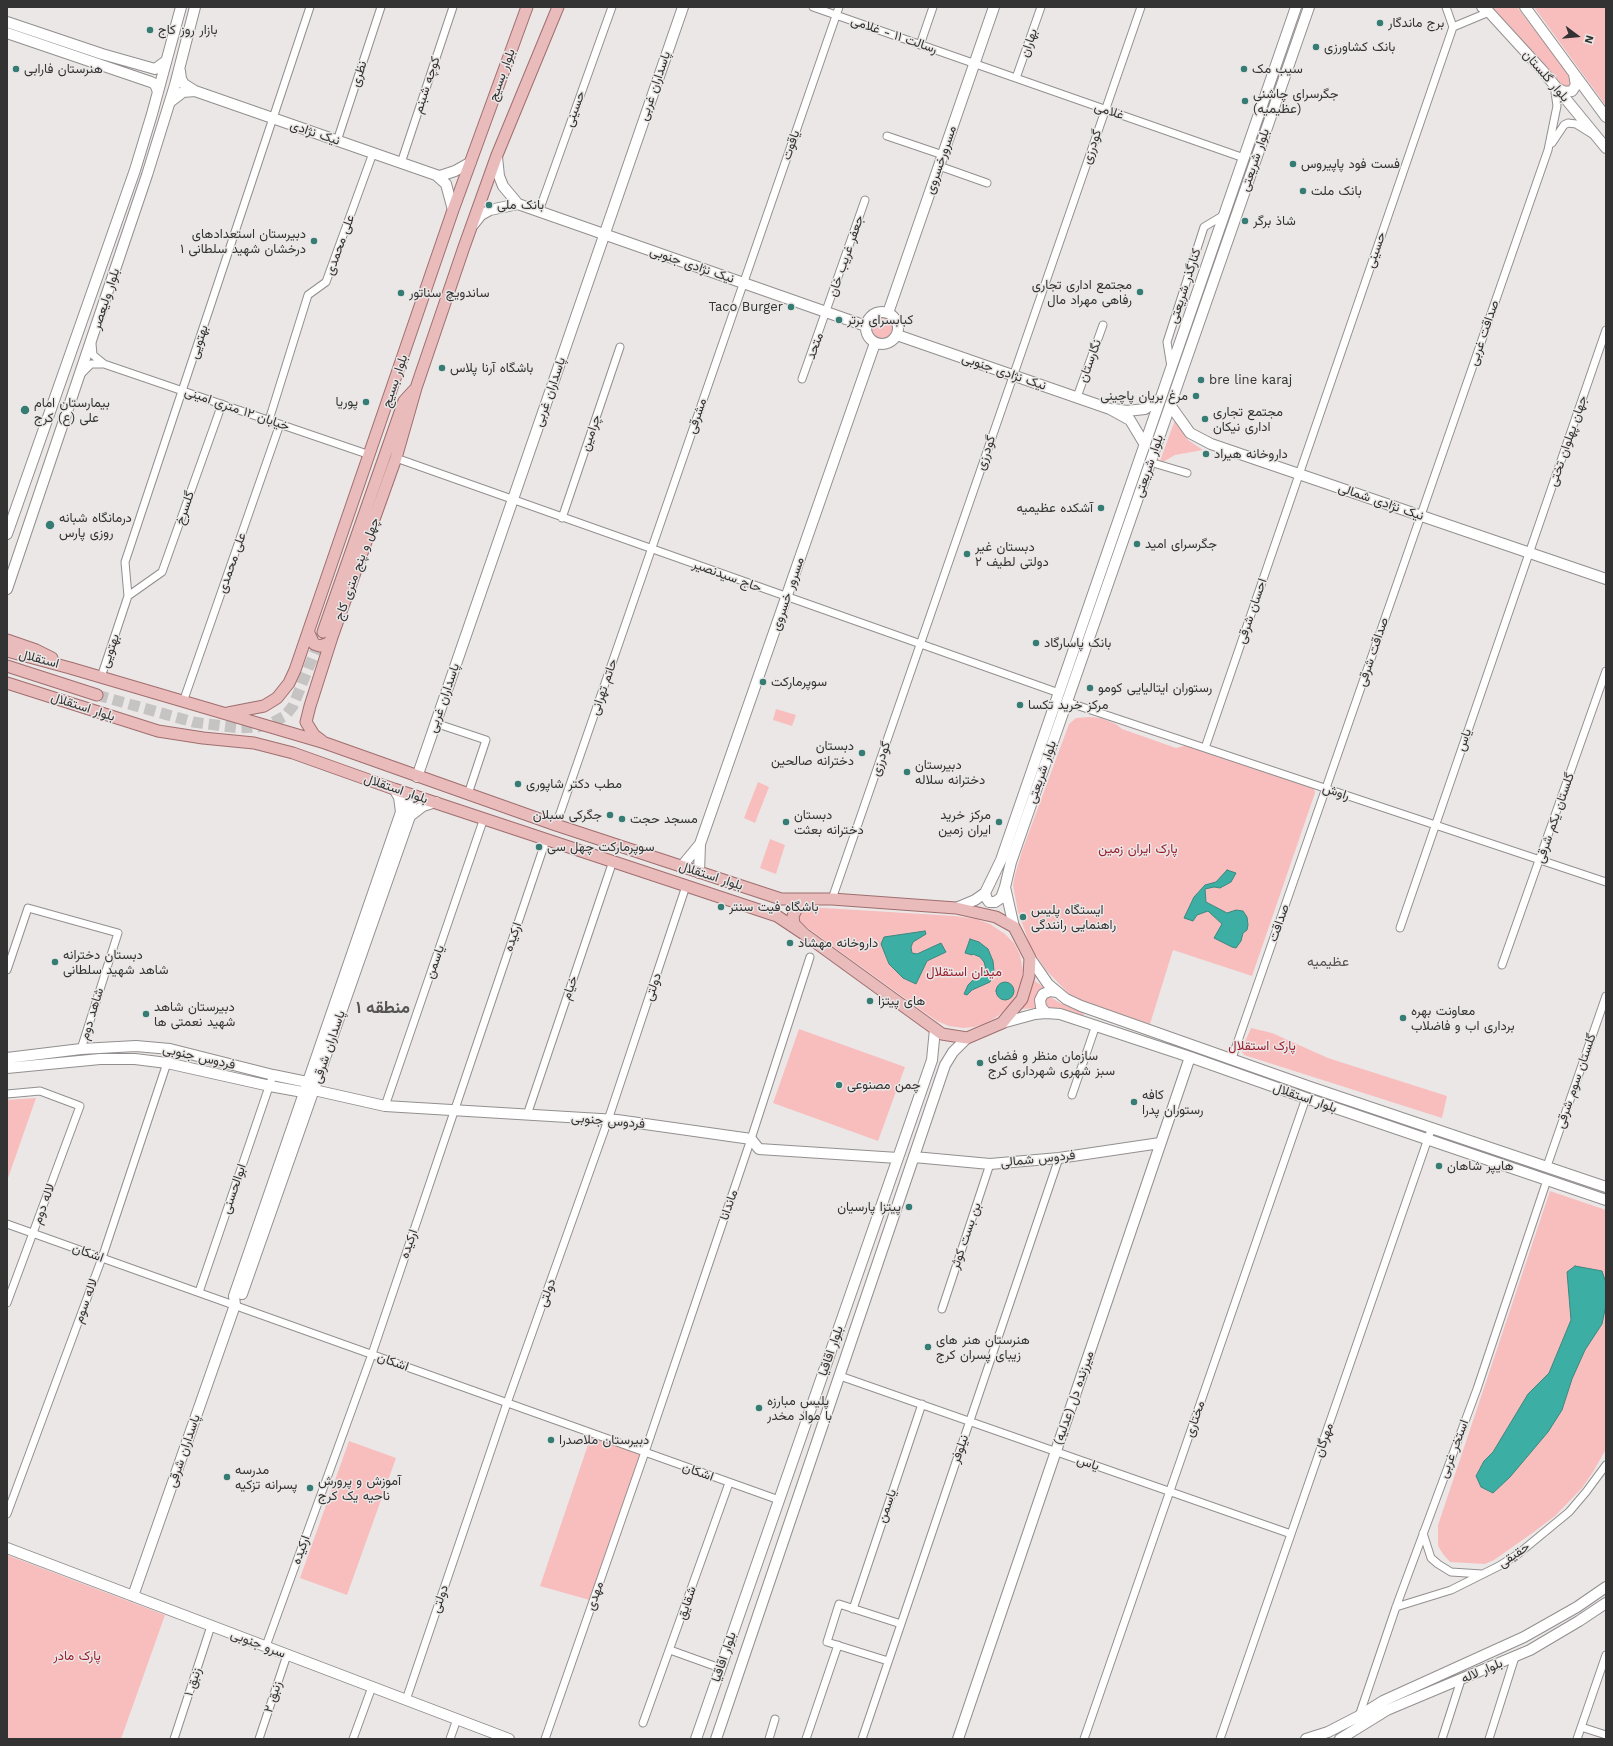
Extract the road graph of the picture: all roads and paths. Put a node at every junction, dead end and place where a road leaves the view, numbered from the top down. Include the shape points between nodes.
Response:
1 (181, 7) edge
2 (195, 7) edge
3 (310, 7) edge
4 (381, 7) edge
5 (453, 7) edge
6 (527, 7) edge
7 (558, 7) edge
8 (612, 7) edge
9 (683, 7) edge
10 (813, 7) edge
11 (839, 7) edge
12 (933, 7) edge
13 (994, 7) edge
14 (1041, 7) edge
15 (1141, 7) edge
16 (1296, 7) edge
17 (1309, 7) edge
18 (1446, 7) edge
19 (1527, 8) edge
20 (1485, 9) edge
21 (836, 15) junction
22 (7, 22) edge
23 (1453, 26) junction
24 (7, 34) edge
25 (920, 45) junction
26 (102, 54) junction
27 (166, 61) junction
28 (975, 64) junction
29 (99, 65) junction
30 (180, 66) junction
31 (155, 69) junction
32 (1573, 73) junction
33 (1016, 78) junction
34 (151, 82) junction
35 (1556, 86) junction
36 (195, 91) junction
37 (158, 92) junction
38 (170, 102) junction
39 (1105, 109) junction
40 (1606, 117) edge
41 (273, 118) junction
42 (887, 136) dead end
43 (1598, 139) junction
44 (337, 141) junction
45 (1606, 148) edge
46 (1548, 150) junction
47 (373, 153) junction
48 (497, 155) junction
49 (943, 155) junction
50 (1244, 158) junction
51 (471, 162) junction
52 (401, 163) junction
53 (939, 166) junction
54 (136, 170) junction
55 (147, 175) junction
56 (436, 175) junction
57 (988, 183) dead end
58 (128, 189) junction
59 (140, 195) junction
60 (865, 200) dead end
61 (518, 204) junction
62 (453, 210) junction
63 (539, 211) junction
64 (1225, 214) junction
65 (471, 227) junction
66 (604, 234) junction
67 (743, 283) junction
68 (827, 312) junction
69 (888, 313) junction
70 (1103, 324) dead end
71 (866, 326) junction
72 (1606, 330) edge
73 (897, 334) junction
74 (92, 341) junction
75 (875, 343) junction
76 (620, 347) dead end
77 (104, 364) junction
78 (1171, 369) junction
79 (1013, 375) junction
80 (80, 376) junction
81 (802, 379) dead end
82 (416, 388) junction
83 (183, 390) junction
84 (1077, 397) junction
85 (1161, 398) junction
86 (222, 404) junction
87 (1170, 405) junction
88 (1110, 409) junction
89 (269, 420) junction
90 (280, 424) junction
91 (1145, 445) junction
92 (370, 455) junction
93 (396, 458) junction
94 (1150, 462) junction
95 (1187, 473) dead end
96 (1299, 474) junction
97 (512, 500) junction
98 (18, 503) junction
99 (34, 512) junction
100 (1421, 515) junction
101 (562, 518) junction
102 (7, 535) edge
103 (24, 540) junction
104 (651, 549) junction
105 (1529, 552) junction
106 (1606, 578) edge
107 (7, 589) edge
108 (128, 596) junction
109 (786, 597) junction
110 (309, 632) junction
111 (328, 635) junction
112 (7, 640) edge
113 (920, 644) junction
114 (7, 651) edge
115 (7, 666) edge
116 (70, 668) junction
117 (1606, 671) edge
118 (101, 677) junction
119 (8, 683) edge
120 (1059, 693) junction
121 (97, 695) tunnel mouth
122 (183, 702) junction
123 (1067, 702) junction
124 (223, 714) junction
125 (435, 723) junction
126 (325, 743) junction
127 (1205, 748) junction
128 (417, 777) junction
129 (1326, 788) junction
130 (394, 789) junction
131 (468, 794) junction
132 (436, 802) junction
133 (405, 814) junction
134 (484, 818) junction
135 (556, 825) junction
136 (1435, 825) junction
137 (546, 840) junction
138 (700, 844) junction
139 (1540, 860) junction
140 (612, 861) junction
141 (681, 867) junction
142 (699, 873) junction
143 (1606, 882) edge
144 (686, 886) junction
145 (1005, 887) junction
146 (985, 893) junction
147 (810, 899) junction
148 (832, 899) junction
149 (956, 908) junction
150 (1014, 927) junction
151 (1400, 928) dead end
152 (804, 934) junction
153 (810, 958) dead end
154 (1030, 958) junction
155 (1502, 965) dead end
156 (7, 970) edge
157 (1057, 992) junction
158 (1606, 996) edge
159 (1046, 1012) junction
160 (1002, 1023) junction
161 (1096, 1026) junction
162 (935, 1029) junction
163 (967, 1038) junction
164 (81, 1049) junction
165 (170, 1049) junction
166 (1190, 1057) junction
167 (7, 1058) edge
168 (1232, 1058) junction
169 (168, 1063) junction
170 (7, 1068) edge
171 (273, 1075) junction
172 (306, 1082) junction
173 (270, 1086) junction
174 (314, 1090) junction
175 (304, 1092) junction
176 (7, 1094) edge
177 (1072, 1095) dead end
178 (1306, 1098) junction
179 (385, 1106) junction
180 (455, 1110) junction
181 (527, 1115) junction
182 (608, 1120) junction
183 (1432, 1127) junction
184 (751, 1139) junction
185 (1428, 1140) junction
186 (1160, 1143) junction
187 (914, 1157) junction
188 (898, 1158) junction
189 (1059, 1158) junction
190 (990, 1164) junction
191 (1547, 1166) junction
192 (1547, 1180) junction
193 (1606, 1187) edge
194 (1606, 1200) edge
195 (7, 1224) edge
196 (34, 1233) junction
197 (102, 1258) junction
198 (199, 1292) junction
199 (7, 1303) edge
200 (235, 1305) junction
201 (942, 1309) dead end
202 (372, 1354) junction
203 (840, 1376) junction
204 (507, 1403) junction
205 (922, 1404) junction
206 (970, 1421) junction
207 (1056, 1451) junction
208 (645, 1452) junction
209 (1606, 1465) edge
210 (729, 1483) junction
211 (1170, 1492) junction
212 (779, 1500) junction
213 (7, 1514) edge
214 (1423, 1533) junction
215 (1291, 1534) junction
216 (7, 1548) edge
217 (1484, 1574) junction
218 (1606, 1587) edge
219 (133, 1596) junction
220 (1606, 1603) edge
221 (1396, 1607) junction
222 (853, 1608) junction
223 (901, 1624) junction
224 (211, 1626) junction
225 (1524, 1637) junction
226 (838, 1645) junction
227 (266, 1646) junction
228 (670, 1650) junction
229 (1530, 1650) junction
230 (1606, 1654) edge
231 (287, 1655) junction
232 (1515, 1657) junction
233 (888, 1661) junction
234 (720, 1668) junction
235 (1461, 1680) junction
236 (372, 1687) junction
237 (406, 1700) junction
238 (1359, 1716) junction
239 (457, 1719) junction
240 (775, 1719) dead end
241 (643, 1723) dead end
242 (1581, 1727) junction
243 (1353, 1735) edge
244 (1606, 1735) edge
245 (174, 1739) edge
246 (259, 1739) edge
247 (353, 1739) edge
248 (450, 1739) edge
249 (509, 1739) edge
250 (545, 1739) edge
251 (696, 1739) edge
252 (716, 1739) edge
253 (768, 1739) edge
254 (806, 1739) edge
255 (862, 1739) edge
256 (958, 1739) edge
257 (1084, 1739) edge
258 (1220, 1739) edge
259 (1306, 1739) edge
260 (1340, 1739) edge
261 (1442, 1739) edge
262 (1489, 1739) edge
263 (1577, 1739) edge

1 - 27 street, بلوار ولیعصر
2 - 30 street, بلوار ولیعصر
3 - 41 street, بهتویی
4 - 44 street, نظری
5 - 52 street, کوچه شبنم
6 - 51 main road, بلوار بسیج
7 - 48 main road, بلوار بسیج
8 - 63 street, حسینی
9 - 66 street, پاسداران غربی
10 - 21 street, رسالت ۱۱ - غلامی
11 - 21 street, یاقوت
12 - 25 street
13 - 28 street, مسرورخسروی
14 - 33 street, بهاران
15 - 39 street, گودرزی
16 - 50 street, بلوار شریعتی
17 - 87 street, بلوار شریعتی
18 - 23 street
19 - 32 street, بلوار گلستان
20 - 23 street
20 - 35 street, بلوار گلستان
21 - 25 street, رسالت ۱۱ - غلامی
21 - 67 street, یاقوت
22 - 26 street
23 - 96 street, حسینی
24 - 29 street
25 - 28 street, رسالت ۱۱ - غلامی
26 - 29 street
26 - 31 street
27 - 31 street
27 - 37 street, بلوار ولیعصر
28 - 33 street, غلامی
28 - 49 street, مسرورخسروی
29 - 34 street
30 - 36 street via 184,84
30 - 38 street, بلوار ولیعصر
31 - 34 street via 156,77
32 - 35 street via 1576,85 1572,91 1565,92
32 - 40 street, بلوار گلستان
33 - 39 street, غلامی
34 - 37 street via 155,84
35 - 43 street, بلوار گلستان
35 - 46 street, صداقت غربی via 1557,106
36 - 38 street via 183,92
36 - 41 street, نیک نژادی
37 - 54 street, بلوار ولیعصر
38 - 55 street, بلوار ولیعصر
39 - 50 street, غلامی
39 - 79 street, گودرزی
41 - 44 street, نیک نژادی
41 - 83 street, بهتویی
42 - 49 street
43 - 45 street, بلوار گلستان
43 - 46 street, صداقت غربی via 1576,124 1568,123 1564,125
44 - 47 street, نیک نژادی
46 - 100 street, صداقت غربی
47 - 52 street, نیک نژادی
47 - 89 street, علی محمدی via 326,282 308,295
48 - 61 street via 498,176
48 - 65 main road, بلوار بسیج
49 - 53 street, مسرورخسروی
50 - 64 street, بلوار شریعتی
51 - 56 street via 454,171
51 - 62 main road, بلوار بسیج
52 - 56 street, نیک نژادی
53 - 57 street
53 - 69 street, مسرورخسروی
54 - 55 street via 136,178 139,180
54 - 58 street, بلوار ولیعصر
55 - 59 street, بلوار ولیعصر
56 - 62 street via 446,184
58 - 59 street via 133,185 139,186
58 - 98 street, بلوار ولیعصر
59 - 74 street, بلوار ولیعصر
60 - 68 street, جعفر غریب خان
61 - 63 street, نیک نژادی جنوبی
61 - 65 street via 490,210 481,215
62 - 92 main road, بلوار بسیج
63 - 66 street, نیک نژادی جنوبی
64 - 78 street, بلوار شریعتی
64 - 78 street, کنارگذر شریعتی via 1204,227 1168,342
65 - 82 main road, بلوار بسیج
66 - 67 street, نیک نژادی جنوبی
66 - 97 street, پاسداران غربی
67 - 68 street, نیک نژادی جنوبی
67 - 104 street, مشرقی
68 - 71 street, نیک نژادی جنوبی
68 - 81 street, متحد
69 - 71 street via 874,314
69 - 73 street via 898,323
70 - 84 street, نگارستان
71 - 75 street via 868,336
72 - 105 street, جهان پهلوان تختی
73 - 75 street via 889,343
73 - 79 street, نیک نژادی جنوبی
74 - 77 street via 93,355
74 - 80 street, بلوار ولیعصر
75 - 109 street, مسرور خسروی
76 - 101 street, چرامین
77 - 80 street via 91,364
77 - 83 street, خیابان ۱۲ متری امینی
78 - 85 street, بلوار شریعتی
79 - 84 street, نیک نژادی جنوبی
79 - 113 street, گودرزی
80 - 99 street, بلوار ولیعصر
82 - 93 main road, چهل و پنج متری کاج
82 - 111 main road via 404,401
83 - 86 street, خیابان ۱۲ متری امینی
83 - 108 street, بهتویی via 126,562
84 - 88 street, نیک نژادی جنوبی
85 - 88 street via 1145,409
85 - 91 street, بلوار شریعتی
86 - 89 street, خیابان ۱۲ متری امینی
86 - 108 street, گلسرخ via 162,572
87 - 94 street, بلوار شریعتی
87 - 96 street, نیک نژادی شمالی via 1190,433 1201,440
88 - 91 street via 1130,420
89 - 90 street, خیابان ۱۲ متری امینی
90 - 92 street, خیابان ۱۲ متری امینی
90 - 122 street, علی محمدی
91 - 120 street, بلوار شریعتی
92 - 110 main road, بلوار بسیج
93 - 97 street, حاج سیدنصیر
93 - 111 main road, چهل و پنج متری کاج
94 - 95 street
94 - 123 street, بلوار شریعتی
96 - 100 street, نیک نژادی شمالی
96 - 127 street, احسان شرقی
97 - 101 street, حاج سیدنصیر
97 - 125 street, پاسداران غربی
98 - 99 street via 19,515 23,519
98 - 102 street, بلوار ولیعصر
99 - 103 street, بلوار ولیعصر
100 - 105 street, نیک نژادی شمالی
100 - 129 street, صداقت شرقی
101 - 104 street, حاج سیدنصیر
102 - 103 street via 15,528 20,529 24,533
103 - 107 street, بلوار ولیعصر
104 - 109 street, حاج سیدنصیر
104 - 135 street, حاتم تهرانی
105 - 106 street, نیک نژادی شمالی
105 - 136 street, یاس
108 - 118 street, بهتویی
109 - 113 street, حاج سیدنصیر
109 - 138 street, مسرور خسروی
110 - 111 main road via 312,641 320,646 329,643
110 - 124 main road, بلوار بسیج via 289,683 277,698 256,709
111 - 126 main road, چهل و پنج متری کاج via 306,722 314,735
112 - 116 main road via 36,650
113 - 120 street, حاج سیدنصیر
113 - 148 street, گودرزی
114 - 116 main road, استقلال
115 - 121 main road
116 - 118 main road, بلوار استقلال
117 - 139 street, گلستان یکم شرقی
118 - 122 main road, بلوار استقلال
119 - 130 main road, بلوار استقلال via 158,731 254,743 293,752
120 - 146 street, بلوار شریعتی via 1001,860
122 - 124 main road, بلوار استقلال
123 - 127 street, راوش
123 - 145 street, بلوار شریعتی via 1011,862
124 - 126 main road, بلوار استقلال
125 - 128 street, پاسداران غربی
125 - 131 street via 486,740
126 - 128 main road, بلوار استقلال
127 - 129 street, راوش
128 - 131 main road, بلوار استقلال
129 - 136 street, راوش
129 - 168 street, صداقت
130 - 132 main road, بلوار استقلال
130 - 133 street
131 - 135 main road, بلوار استقلال
132 - 133 street
132 - 134 main road, بلوار استقلال
133 - 172 street, پاسداران شرقی
133 - 174 street, پاسداران شرقی
134 - 137 main road, بلوار استقلال
134 - 179 street, یاسمن
135 - 141 main road, بلوار استقلال
136 - 139 street, راوش
136 - 151 street, یاس
137 - 140 main road, بلوار استقلال
137 - 180 street, ارکیده
138 - 141 street
138 - 142 street
139 - 143 street, راوش
139 - 155 street, گلستان یکم شرقی
140 - 144 main road, بلوار استقلال
140 - 181 street, خیام
141 - 142 main road, بلوار استقلال
142 - 147 main road, بلوار استقلال via 781,899
144 - 152 main road, بلوار استقلال via 776,916
144 - 182 street, دولتی
145 - 146 street via 1003,895 992,903 987,900
145 - 150 street, بلوار شریعتی
146 - 149 street
147 - 148 main road
147 - 152 main road via 798,908 793,916 794,924
148 - 149 main road
149 - 150 main road via 996,917
150 - 154 main road
152 - 162 main road
153 - 184 street, ماندانا
154 - 157 street, بلوار استقلال via 1042,978
154 - 160 main road via 1029,976 1022,999
156 - 164 street, شاهد دوم via 28,908 118,933
157 - 159 street via 1043,994 1040,1000 1041,1007
157 - 168 street, بلوار استقلال via 1080,1006
158 - 191 street, گلستان سوم شرقی
159 - 160 street, بلوار استقلال
159 - 161 street, بلوار استقلال
160 - 163 main road
161 - 166 street, بلوار استقلال
161 - 177 street
162 - 163 main road via 942,1034
162 - 188 street, بلوار اقاقیا via 932,1060
163 - 187 street, بلوار اقاقیا via 953,1052 946,1065
164 - 165 street, فردوس جنوبی via 136,1046
164 - 167 street, فردوس جنوبی
165 - 169 street, لاله سوم
165 - 171 street, فردوس جنوبی
166 - 178 street, بلوار استقلال
166 - 186 street, میرزنده دل (عدلیه)
168 - 183 street, بلوار استقلال
169 - 170 street, فردوس جنوبی via 135,1059 100,1059
169 - 173 street, فردوس جنوبی
169 - 197 street, لاله سوم
171 - 172 street, فردوس جنوبی
171 - 173 street, ابوالحسنی
172 - 174 street
172 - 175 street, پاسداران شرقی
173 - 175 street, فردوس جنوبی
173 - 198 street, ابوالحسنی
174 - 175 street, فردوس جنوبی
174 - 179 street, فردوس جنوبی
174 - 200 street, پاسداران شرقی via 240,1300
175 - 200 street, پاسداران شرقی via 234,1296
176 - 196 street, لاله دوم via 40,1091 80,1106
178 - 185 street, بلوار استقلال
178 - 211 street, مختاری
179 - 180 street, فردوس جنوبی
180 - 181 street, فردوس جنوبی
180 - 202 street, ارکیده
181 - 182 street, فردوس جنوبی
182 - 184 street, فردوس جنوبی
182 - 204 street, دولتی
183 - 185 street, مهرگان
183 - 191 street, بلوار استقلال
184 - 188 street, فردوس جنوبی via 759,1148
184 - 208 street, ماندانا
185 - 192 street, بلوار استقلال
185 - 215 street, مهرگان
186 - 189 street, فردوس شمالی
186 - 207 street, میرزنده دل (عدلیه)
187 - 190 street, فردوس شمالی
187 - 203 street, بلوار اقاقیا
188 - 212 street, بلوار اقاقیا
189 - 190 street, فردوس شمالی
189 - 206 street, نیلوفر
190 - 201 street, بن بست کوثر
191 - 193 street, بلوار استقلال
192 - 194 street, بلوار استقلال
192 - 214 street, استخر غربی via 1477,1389
195 - 196 street, اشکان
196 - 197 street, اشکان
196 - 199 street, لاله دوم
197 - 198 street, اشکان
197 - 213 street, لاله سوم
198 - 200 street, اشکان
200 - 202 street, اشکان
200 - 219 street, پاسداران شرقی
202 - 204 street, اشکان
202 - 227 street, ارکیده
203 - 205 street, یاس
203 - 252 street, بلوار اقاقیا
204 - 208 street, اشکان
204 - 237 street, دولتی
205 - 206 street, یاس
205 - 222 street, یاسمن
206 - 207 street, یاس
206 - 223 street, نیلوفر
207 - 211 street, یاس
207 - 256 street, میرزنده دل (عدلیه)
208 - 210 street, اشکان
208 - 250 street, مهدی
209 - 217 street, حقیقی via 1569,1512 1518,1554
210 - 212 street, اشکان
210 - 228 street, شقایق
211 - 215 street, یاس
211 - 257 street, مختاری
212 - 234 street, بلوار اقاقیا
214 - 217 street via 1431,1558 1438,1564 1451,1572
214 - 221 street, استخر غربی
215 - 258 street, مهرگان
216 - 219 street, سرو جنوبی
217 - 221 street, حقیقی via 1451,1590
218 - 225 street, بلوار لاله
219 - 224 street, سرو جنوبی
220 - 229 street, بلوار لاله
221 - 238 street, استخر غربی
222 - 223 street
222 - 226 street via 839,1604 827,1642
223 - 233 street, نیلوفر
224 - 227 street, سرو جنوبی
224 - 245 street, زنبق ۱
225 - 229 street
225 - 238 street, بلوار لاله via 1409,1688
226 - 233 street
226 - 254 street
227 - 231 street, سرو جنوبی
228 - 234 street
228 - 241 street, شقایق
229 - 232 street, بلوار لاله
230 - 242 street
231 - 236 street, سرو جنوبی
231 - 246 street, زنبق ۲
232 - 235 street, بلوار لاله
232 - 262 street
233 - 255 street, نیلوفر
234 - 251 street, بلوار اقاقیا
235 - 243 street, بلوار لاله via 1387,1710
235 - 261 street
236 - 237 street, سرو جنوبی
236 - 247 street
237 - 239 street, سرو جنوبی
238 - 243 street, استخر غربی
238 - 259 street, بلوار لاله via 1328,1732
239 - 248 street
239 - 249 street, سرو جنوبی
240 - 253 street
242 - 244 street
242 - 263 street
243 - 260 street, بلوار لاله

